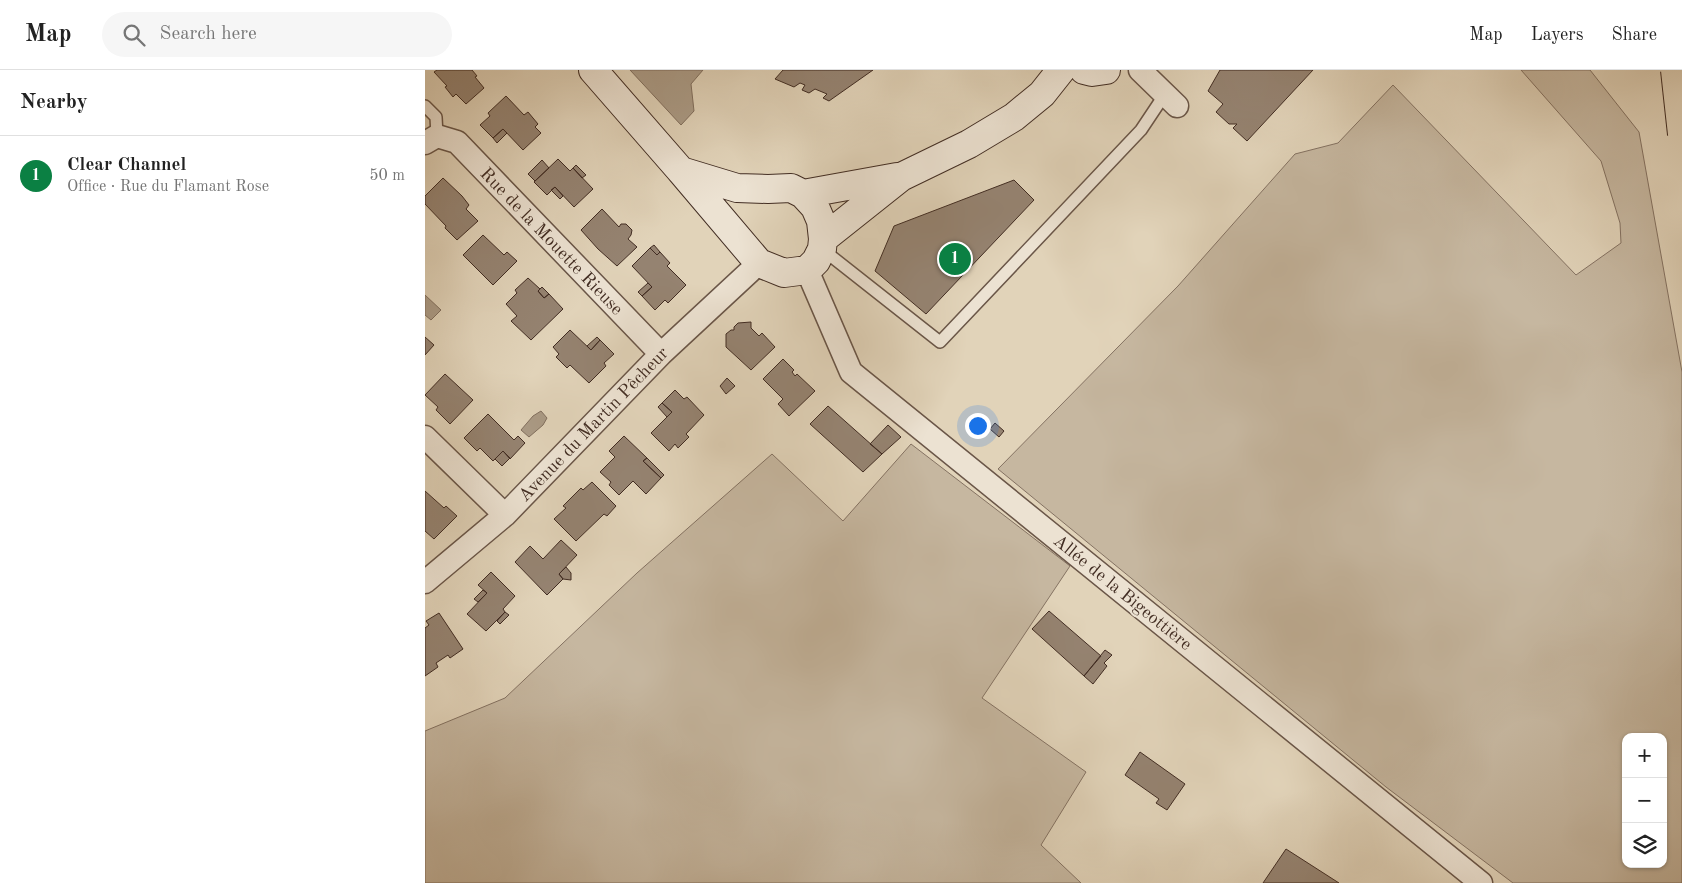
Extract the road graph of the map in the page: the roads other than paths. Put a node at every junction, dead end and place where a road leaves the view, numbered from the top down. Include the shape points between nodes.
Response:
1 (593, 70) edge
2 (1061, 70) edge
3 (1084, 70) edge
4 (1106, 70) edge
5 (1140, 70) edge
6 (1675, 70) edge
7 (1171, 100) joint
8 (425, 106) edge
9 (1682, 134) edge
10 (431, 140) edge
11 (681, 171) junction
12 (901, 177) junction
13 (803, 194) junction
14 (817, 252) junction
15 (759, 263) junction
16 (661, 354) junction
17 (425, 437) edge
18 (505, 514) junction
19 (425, 582) edge
20 (1481, 883) edge

1 - 11 main road
2 - 12 main road via 1042,94 1014,117 969,144
3 - 4 main road
5 - 7 street
6 - 9 highway, bridge
7 - 14 lane via 940,342
8 - 10 lane, Rue de la Mouette Rieuse via 436,117
10 - 16 street, Rue de la Mouette Rieuse via 457,142
11 - 13 main road via 737,188 791,188
11 - 15 main road
12 - 13 main road
12 - 14 main road
13 - 14 main road via 815,207 821,221
14 - 15 main road via 784,273
14 - 20 street, Allée de la Bigeottière via 851,372
15 - 16 street, Avenue du Martin Pêcheur
16 - 18 street, Avenue du Martin Pêcheur
17 - 18 street
18 - 19 street, Avenue du Martin Pêcheur

